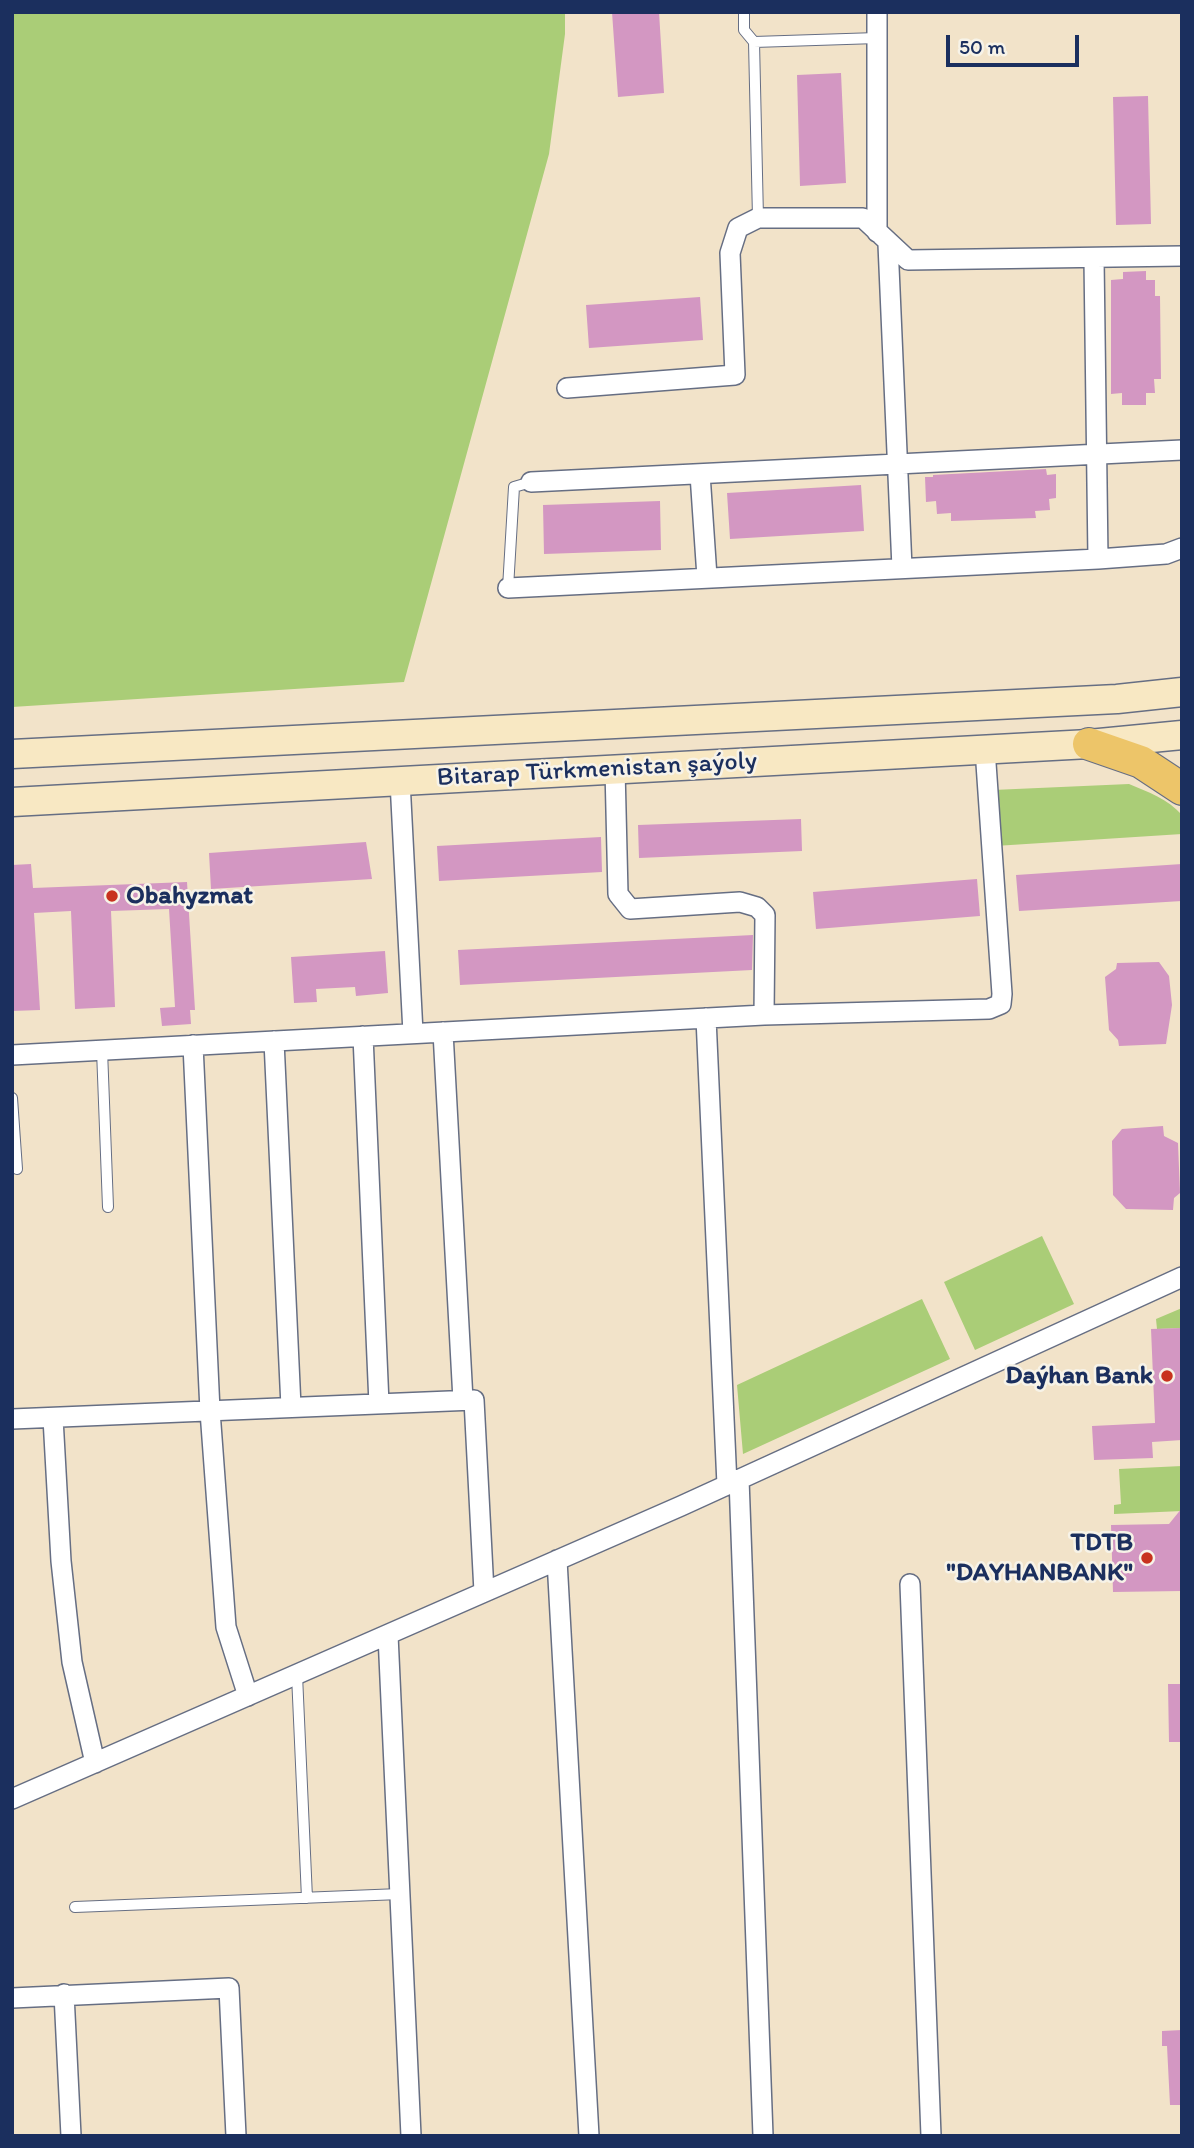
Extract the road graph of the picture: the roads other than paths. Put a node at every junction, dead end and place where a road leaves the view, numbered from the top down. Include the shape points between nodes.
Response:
1 (744, 12) edge
2 (877, 12) edge
3 (877, 38) junction
4 (754, 42) junction
5 (758, 219) junction
6 (882, 238) junction
7 (1182, 256) edge
8 (1094, 259) junction
9 (567, 388) dead end
10 (1182, 450) edge
11 (1097, 454) junction
12 (898, 464) junction
13 (700, 474) junction
14 (531, 482) joint
15 (1182, 548) edge
16 (1098, 559) junction
17 (902, 568) junction
18 (707, 577) junction
19 (508, 588) joint
20 (1182, 669) edge
21 (1182, 692) edge
22 (1117, 699) junction
23 (1182, 736) edge
24 (1089, 744) junction
25 (985, 750) junction
26 (12, 754) edge
27 (615, 769) junction
28 (400, 781) junction
29 (1182, 789) edge
30 (12, 802) edge
31 (764, 1015) junction
32 (706, 1018) junction
33 (443, 1032) junction
34 (414, 1033) junction
35 (363, 1036) junction
36 (274, 1041) junction
37 (192, 1045) junction
38 (102, 1051) junction
39 (12, 1055) edge
40 (12, 1098) edge
41 (17, 1169) dead end
42 (108, 1207) dead end
43 (1182, 1278) edge
44 (463, 1401) junction
45 (379, 1404) junction
46 (291, 1407) junction
47 (210, 1411) junction
48 (53, 1418) junction
49 (12, 1419) edge
50 (733, 1482) junction
51 (557, 1560) junction
52 (909, 1584) dead end
53 (484, 1592) junction
54 (388, 1634) junction
55 (297, 1675) junction
56 (248, 1696) junction
57 (95, 1763) junction
58 (12, 1800) edge
59 (400, 1894) junction
60 (307, 1898) junction
61 (75, 1907) dead end
62 (64, 1994) junction
63 (12, 1998) edge
64 (71, 2136) edge
65 (236, 2136) edge
66 (411, 2136) edge
67 (589, 2136) edge
68 (763, 2136) edge
69 (931, 2136) edge

1 - 4 lane via 744,30
2 - 3 street
3 - 4 lane
3 - 6 street
4 - 5 lane
5 - 6 street via 863,218
5 - 9 street via 738,228 730,253 735,375
6 - 8 street via 908,260
6 - 12 street
7 - 8 street
8 - 11 street
10 - 11 street
11 - 12 street
11 - 16 street
12 - 13 street
12 - 17 street
13 - 14 street
13 - 18 street
14 - 19 lane via 513,487
15 - 16 street via 1166,554
16 - 17 street
17 - 18 street
18 - 19 street
20 - 22 main road
21 - 22 main road, Bitarap Türkmenistan şaýoly
22 - 26 main road, Bitarap Türkmenistan şaýoly
23 - 24 main road, Bitarap Türkmenistan şaýoly
24 - 25 main road, Bitarap Türkmenistan şaýoly
24 - 29 main road via 1141,762
25 - 27 main road, Bitarap Türkmenistan şaýoly
25 - 31 street via 1001,1004 989,1009
27 - 28 main road, Bitarap Türkmenistan şaýoly
27 - 31 street via 618,894 631,909 740,902 757,907 765,915
28 - 30 main road, Bitarap Türkmenistan şaýoly
28 - 34 street
31 - 32 street
32 - 33 street
32 - 50 street
33 - 34 street
33 - 44 street
34 - 35 street
35 - 36 street
35 - 45 street
36 - 37 street
36 - 46 street
37 - 38 street
37 - 47 street
38 - 39 street
38 - 42 lane
40 - 41 lane
43 - 50 street
44 - 45 street
44 - 53 street via 474,1400
45 - 46 street
46 - 47 street
47 - 48 street
47 - 56 street via 226,1627
48 - 49 street
48 - 57 street via 72,1662
50 - 51 street
50 - 68 street
51 - 53 street
51 - 67 street
52 - 69 street
53 - 54 street
54 - 55 street
54 - 59 street
55 - 56 street
55 - 60 lane
56 - 57 street
57 - 58 street
59 - 60 lane
59 - 66 street
60 - 61 lane
62 - 63 street
62 - 64 street
62 - 65 street via 229,1988

